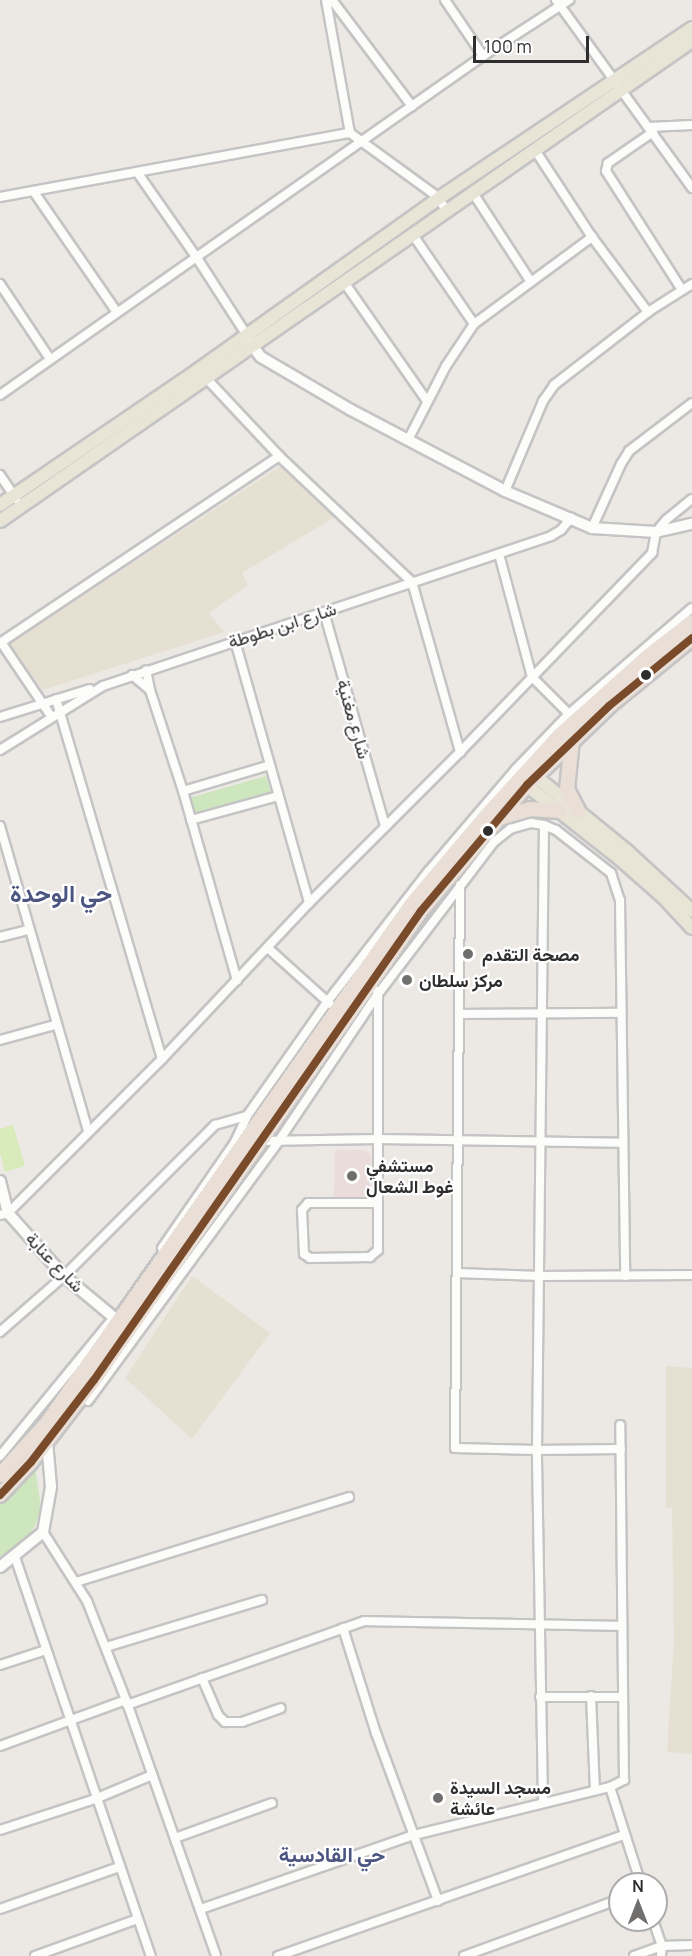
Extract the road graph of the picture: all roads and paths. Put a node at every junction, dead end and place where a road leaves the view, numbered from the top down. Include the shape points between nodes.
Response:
1 (326, 0) edge
2 (332, 0) edge
3 (445, 0) edge
4 (569, 0) edge
5 (558, 3) edge
6 (692, 28) edge
7 (692, 41) edge
8 (483, 56) junction
9 (619, 84) junction
10 (412, 106) junction
11 (692, 125) edge
12 (651, 129) junction
13 (350, 133) junction
14 (361, 142) junction
15 (535, 150) junction
16 (137, 172) junction
17 (692, 187) edge
18 (34, 192) junction
19 (473, 193) junction
20 (0, 197) edge
21 (439, 198) junction
22 (446, 211) junction
23 (412, 235) junction
24 (592, 237) junction
25 (197, 258) junction
26 (344, 282) junction
27 (531, 282) junction
28 (0, 284) edge
29 (692, 284) edge
30 (681, 290) junction
31 (116, 311) junction
32 (648, 312) junction
33 (474, 324) junction
34 (248, 340) junction
35 (50, 359) junction
36 (202, 374) junction
37 (0, 395) edge
38 (428, 401) junction
39 (692, 403) edge
40 (408, 440) junction
41 (279, 456) junction
42 (0, 475) edge
43 (505, 491) junction
44 (14, 495) junction
45 (692, 499) edge
46 (0, 505) edge
47 (22, 505) junction
48 (571, 518) junction
49 (0, 521) edge
50 (692, 524) edge
51 (592, 528) junction
52 (656, 532) junction
53 (499, 554) junction
54 (412, 582) junction
55 (692, 608) edge
56 (324, 612) junction
57 (692, 622) edge
58 (692, 638) edge
59 (235, 640) junction
60 (0, 642) edge
61 (146, 670) junction
62 (132, 675) junction
63 (532, 677) junction
64 (103, 686) junction
65 (150, 690) junction
66 (56, 699) junction
67 (43, 703) junction
68 (61, 710) junction
69 (569, 714) junction
70 (51, 716) junction
71 (0, 717) edge
72 (572, 740) junction
73 (0, 750) edge
74 (460, 752) junction
75 (270, 765) junction
76 (527, 777) junction
77 (183, 791) junction
78 (278, 796) junction
79 (560, 811) junction
80 (578, 811) junction
81 (499, 818) junction
82 (191, 820) junction
83 (544, 825) junction
84 (0, 826) edge
85 (385, 826) junction
86 (623, 855) junction
87 (610, 873) junction
88 (460, 885) junction
89 (309, 903) junction
90 (416, 908) junction
91 (692, 911) edge
92 (692, 928) edge
93 (29, 930) junction
94 (0, 937) edge
95 (268, 949) junction
96 (237, 980) junction
97 (375, 988) junction
98 (332, 1006) junction
99 (543, 1013) junction
100 (620, 1013) junction
101 (459, 1014) junction
102 (55, 1025) junction
103 (0, 1040) edge
104 (162, 1059) junction
105 (248, 1116) junction
106 (88, 1131) junction
107 (378, 1139) junction
108 (262, 1141) junction
109 (456, 1141) junction
110 (541, 1141) junction
111 (278, 1142) junction
112 (622, 1143) junction
113 (0, 1181) edge
114 (377, 1203) junction
115 (4, 1214) edge
116 (0, 1222) edge
117 (457, 1273) junction
118 (692, 1275) edge
119 (64, 1276) junction
120 (540, 1276) junction
121 (625, 1276) junction
122 (120, 1324) junction
123 (0, 1332) edge
124 (88, 1401) dead end
125 (620, 1425) dead end
126 (47, 1441) junction
127 (621, 1449) junction
128 (537, 1450) junction
129 (0, 1456) edge
130 (0, 1475) edge
131 (0, 1494) edge
132 (350, 1497) dead end
133 (43, 1532) junction
134 (15, 1557) junction
135 (0, 1568) edge
136 (76, 1582) junction
137 (262, 1600) dead end
138 (538, 1624) junction
139 (622, 1626) junction
140 (343, 1628) junction
141 (106, 1647) junction
142 (46, 1650) junction
143 (0, 1665) edge
144 (202, 1678) junction
145 (591, 1696) junction
146 (540, 1697) junction
147 (623, 1697) junction
148 (127, 1702) junction
149 (281, 1708) dead end
150 (71, 1722) junction
151 (0, 1746) edge
152 (152, 1775) junction
153 (610, 1787) junction
154 (595, 1790) junction
155 (95, 1799) junction
156 (543, 1802) junction
157 (272, 1803) dead end
158 (0, 1830) edge
159 (624, 1835) junction
160 (414, 1836) junction
161 (175, 1838) junction
162 (119, 1867) junction
163 (637, 1872) edge
164 (438, 1901) junction
165 (608, 1903) edge
166 (0, 1909) edge
167 (201, 1910) junction
168 (138, 1918) junction
169 (657, 1932) edge
170 (692, 1945) edge
171 (662, 1946) junction
172 (35, 1956) edge
173 (151, 1956) edge
174 (216, 1956) edge
175 (278, 1956) edge
176 (464, 1956) edge
177 (634, 1956) edge
178 (661, 1956) edge

1 - 13 street
2 - 10 street
3 - 8 street
4 - 5 street
5 - 8 street
5 - 9 street
6 - 9 main road
7 - 9 main road
8 - 10 street
9 - 12 street
9 - 15 main road
9 - 21 main road
10 - 14 street
11 - 12 street
12 - 17 street
12 - 30 street via 609,163 606,171
13 - 14 street
13 - 16 street
14 - 21 street
14 - 25 street
15 - 19 main road
15 - 24 street
16 - 18 street
16 - 25 street
18 - 20 street
18 - 31 street
19 - 22 main road
19 - 27 street
21 - 22 street
21 - 34 main road
22 - 23 main road
23 - 26 main road
23 - 33 street
24 - 27 street
24 - 32 street
25 - 31 street
25 - 34 street
26 - 34 main road
26 - 38 street
27 - 33 street
28 - 35 street
29 - 30 street
30 - 32 street
31 - 35 street
32 - 43 street via 554,385 543,401
33 - 38 street
34 - 36 main road
34 - 40 main road via 261,357
35 - 37 street
36 - 41 street
36 - 44 main road
36 - 47 main road
38 - 40 street
39 - 51 street via 629,451
40 - 43 main road
41 - 54 street
41 - 60 street
42 - 44 street
43 - 48 main road
44 - 46 main road
44 - 47 street
45 - 52 street
47 - 49 main road
48 - 51 main road
48 - 53 street, شارع ابن بطوطة via 551,536
50 - 52 main road
51 - 52 main road
52 - 63 street via 652,553
53 - 54 street, شارع ابن بطوطة
53 - 63 street
54 - 56 street, شارع ابن بطوطة
54 - 74 street
55 - 69 street
56 - 59 street, شارع ابن بطوطة
56 - 85 street, شارع مغنية
57 - 76 highway via 593,704
58 - 72 highway
59 - 61 street, شارع ابن بطوطة
59 - 75 street
60 - 67 street
61 - 62 street, شارع ابن بطوطة
61 - 65 street
62 - 64 street, شارع ابن بطوطة
62 - 65 street
63 - 69 street
63 - 74 street
64 - 66 street
64 - 68 street, شارع ابن بطوطة
65 - 77 street
66 - 67 street
66 - 68 street
67 - 70 street
67 - 71 street
68 - 70 street, شارع ابن بطوطة
68 - 104 street
69 - 98 street via 428,872
70 - 73 street, شارع ابن بطوطة
72 - 76 highway
72 - 80 highway via 567,789
74 - 85 street
75 - 77 street
75 - 78 street
76 - 79 main road
76 - 80 main road
76 - 81 highway
76 - 90 highway
77 - 82 street
78 - 82 street
78 - 89 street
79 - 81 highway via 530,809
79 - 86 main road
80 - 86 main road
81 - 90 highway
82 - 96 street
83 - 87 street via 556,830
83 - 88 street via 531,823 510,829 494,842
83 - 99 street
84 - 93 street
85 - 89 street
86 - 87 street
86 - 91 main road
86 - 92 main road
87 - 100 street via 620,900
88 - 97 street
88 - 101 street
89 - 95 street
90 - 97 highway
90 - 98 highway
93 - 94 street
93 - 102 street
95 - 96 street
95 - 98 street
96 - 104 street
97 - 107 street
97 - 108 highway
97 - 111 street
98 - 105 street
98 - 122 highway
99 - 100 street
99 - 101 street
99 - 110 street
100 - 112 street
101 - 109 street
102 - 103 street
102 - 106 street
104 - 106 street
105 - 119 street via 215,1125
105 - 122 street
106 - 115 street
107 - 109 street
107 - 111 street
107 - 114 street
108 - 111 street
108 - 122 highway
109 - 110 street
109 - 117 street
110 - 112 street
110 - 120 street
111 - 124 street
112 - 121 street
113 - 115 main road, شارع عنابة
114 - 114 street via 308,1203 302,1210 304,1254 310,1258 375,1254
115 - 116 street
115 - 119 main road, شارع عنابة
117 - 120 street
117 - 128 street via 455,1448
118 - 121 street
119 - 122 main road, شارع عنابة
119 - 123 street
120 - 121 street
120 - 128 street
122 - 126 highway
122 - 129 street
122 - 130 highway via 47,1423
125 - 127 street
126 - 131 highway
126 - 133 main road via 51,1487
127 - 128 street
127 - 139 street
128 - 138 street
132 - 136 street
133 - 134 main road
133 - 136 street
134 - 135 main road
134 - 142 street
136 - 141 street
137 - 141 street
138 - 139 street
138 - 140 street via 364,1621
138 - 146 street
139 - 147 street
140 - 144 street
140 - 160 street
141 - 148 street
142 - 143 street
142 - 150 street
144 - 148 street
144 - 149 street via 225,1722 242,1722
145 - 146 street
145 - 147 street
145 - 154 street
146 - 156 street
147 - 153 street via 625,1776
148 - 150 street
148 - 152 street
150 - 151 street
150 - 155 street
152 - 155 street
152 - 161 street
153 - 154 street
153 - 159 street
154 - 156 street
155 - 158 street
155 - 162 street
156 - 160 street
157 - 161 street
159 - 163 street
159 - 164 street
160 - 164 street
160 - 167 street
161 - 167 street
162 - 166 street
162 - 168 street
164 - 175 street
165 - 176 street
167 - 174 street
168 - 172 street
168 - 173 street
169 - 171 street
170 - 171 street
171 - 177 street
171 - 178 street

